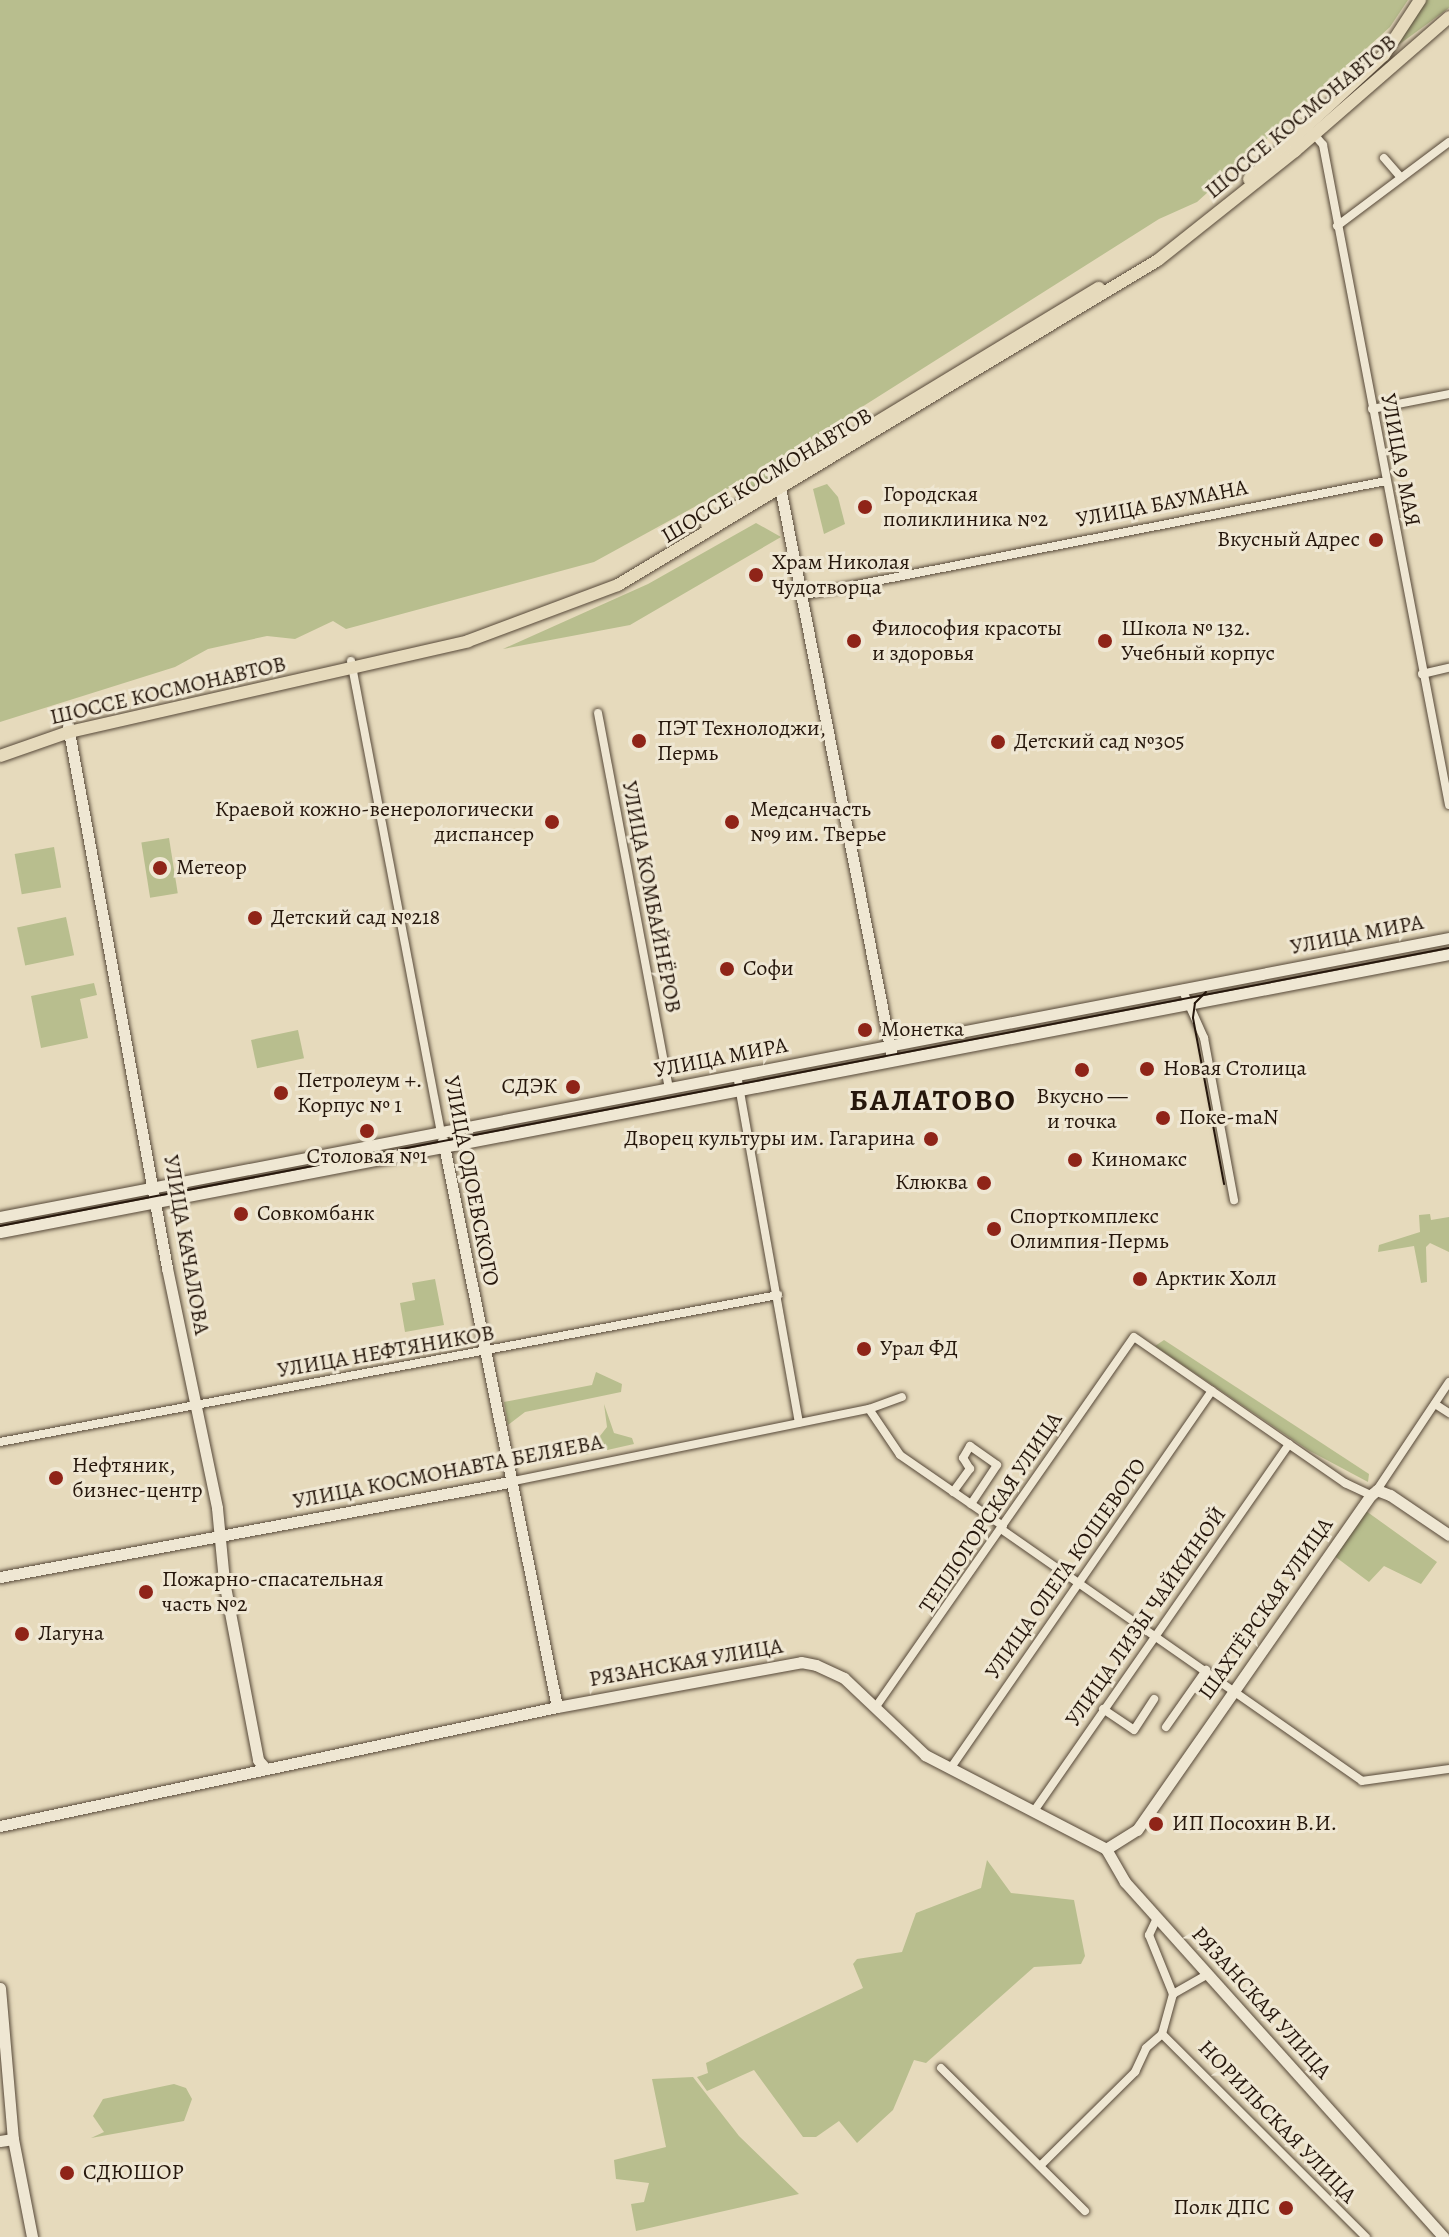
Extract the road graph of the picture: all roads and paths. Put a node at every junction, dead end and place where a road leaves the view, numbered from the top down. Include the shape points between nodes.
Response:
1 (1420, 0) edge
2 (1449, 17) edge
3 (1311, 130) junction
4 (1449, 142) edge
5 (1384, 158) dead end
6 (1399, 175) junction
7 (1337, 226) junction
8 (1449, 394) edge
9 (1372, 409) junction
10 (1386, 481) junction
11 (780, 486) junction
12 (805, 595) junction
13 (352, 665) junction
14 (1449, 668) edge
15 (1422, 674) junction
16 (598, 713) dead end
17 (68, 729) junction
18 (0, 748) edge
19 (0, 756) edge
20 (1449, 805) edge
21 (1449, 938) edge
22 (1449, 954) edge
23 (1182, 989) junction
24 (1192, 1004) junction
25 (890, 1046) junction
26 (893, 1061) junction
27 (737, 1075) junction
28 (669, 1088) junction
29 (741, 1090) junction
30 (441, 1132) junction
31 (444, 1147) junction
32 (156, 1187) junction
33 (1234, 1200) dead end
34 (159, 1202) junction
35 (0, 1217) edge
36 (0, 1232) edge
37 (778, 1295) junction
38 (482, 1352) junction
39 (1449, 1382) edge
40 (1212, 1391) junction
41 (902, 1397) dead end
42 (1435, 1404) junction
43 (197, 1405) junction
44 (869, 1409) junction
45 (1449, 1413) edge
46 (799, 1423) junction
47 (0, 1442) edge
48 (1289, 1444) junction
49 (509, 1482) junction
50 (953, 1492) junction
51 (1374, 1492) junction
52 (971, 1504) junction
53 (1002, 1527) junction
54 (1449, 1535) edge
55 (220, 1536) junction
56 (0, 1577) edge
57 (1078, 1582) junction
58 (1154, 1634) junction
59 (1206, 1670) junction
60 (1235, 1690) junction
61 (1154, 1699) dead end
62 (557, 1707) junction
63 (875, 1708) junction
64 (1103, 1709) junction
65 (1166, 1727) dead end
66 (266, 1769) junction
67 (950, 1769) junction
68 (1449, 1769) edge
69 (1034, 1811) junction
70 (0, 1826) edge
71 (1106, 1849) junction
72 (1157, 1918) junction
73 (1208, 1974) junction
74 (0, 1988) edge
75 (1173, 1994) junction
76 (1162, 2034) junction
77 (941, 2068) dead end
78 (13, 2139) junction
79 (0, 2141) edge
80 (1040, 2166) junction
81 (1085, 2211) dead end
82 (32, 2237) edge
83 (1366, 2237) edge
84 (1444, 2237) edge

1 - 3 main road, ШОССЕ КОСМОНАВТОВ via 1384,55
2 - 3 main road, ШОССЕ КОСМОНАВТОВ
3 - 7 street, УЛИЦА 9 МАЯ via 1323,145
3 - 11 main road, ШОССЕ КОСМОНАВТОВ via 1151,255
4 - 6 street
5 - 6 street
6 - 7 street
7 - 9 street, УЛИЦА 9 МАЯ
8 - 9 street
9 - 10 street, УЛИЦА 9 МАЯ
10 - 12 street, УЛИЦА БАУМАНА
10 - 15 street, УЛИЦА 9 МАЯ
11 - 12 main road
11 - 13 main road, ШОССЕ КОСМОНАВТОВ via 661,555 564,601
12 - 25 main road
13 - 17 main road, ШОССЕ КОСМОНАВТОВ
13 - 30 street, УЛИЦА ОДОЕВСКОГО
14 - 15 street
15 - 20 street, УЛИЦА 9 МАЯ
16 - 28 street, УЛИЦА КОМБАЙНЁРОВ
17 - 18 main road, ШОССЕ КОСМОНАВТОВ
17 - 19 main road, ШОССЕ КОСМОНАВТОВ
17 - 32 main road, УЛИЦА КАЧАЛОВА
21 - 23 main road, УЛИЦА МИРА
22 - 24 main road, УЛИЦА МИРА
23 - 24 street
23 - 25 main road, УЛИЦА МИРА
24 - 26 main road, УЛИЦА МИРА
24 - 33 street via 1204,1038
25 - 26 main road
25 - 27 main road, УЛИЦА МИРА
26 - 29 main road, УЛИЦА МИРА
27 - 28 main road, УЛИЦА МИРА
27 - 29 street
28 - 30 main road, УЛИЦА МИРА
29 - 31 main road, УЛИЦА МИРА
29 - 37 street
30 - 31 main road, УЛИЦА ОДОЕВСКОГО
30 - 32 main road, УЛИЦА МИРА
31 - 34 main road, УЛИЦА МИРА
31 - 38 main road, УЛИЦА ОДОЕВСКОГО
32 - 34 main road, УЛИЦА КАЧАЛОВА
32 - 35 main road, УЛИЦА МИРА
34 - 36 main road, УЛИЦА МИРА
34 - 43 main road, УЛИЦА КАЧАЛОВА via 167,1268
37 - 38 street, УЛИЦА НЕФТЯНИКОВ
37 - 46 street
38 - 43 street, УЛИЦА НЕФТЯНИКОВ
38 - 49 main road, УЛИЦА ОДОЕВСКОГО
39 - 42 street, ШАХТЁРСКАЯ УЛИЦА
40 - 48 street
40 - 53 street, ТЕПЛОГОРСКАЯ УЛИЦА via 1134,1337
40 - 57 street, УЛИЦА ОЛЕГА КОШЕВОГО
41 - 44 street, УЛИЦА КОСМОНАВТА БЕЛЯЕВА
42 - 45 street
42 - 51 street, ШАХТЁРСКАЯ УЛИЦА
43 - 47 street, УЛИЦА НЕФТЯНИКОВ
43 - 55 main road, УЛИЦА КАЧАЛОВА
44 - 46 street, УЛИЦА КОСМОНАВТА БЕЛЯЕВА
44 - 50 street via 900,1455
46 - 49 street, УЛИЦА КОСМОНАВТА БЕЛЯЕВА
48 - 51 street
48 - 58 street, УЛИЦА ЛИЗЫ ЧАЙКИНОЙ
49 - 55 main road, УЛИЦА КОСМОНАВТА БЕЛЯЕВА
49 - 62 main road, УЛИЦА ОДОЕВСКОГО
50 - 52 street
50 - 52 street via 970,1469 963,1458 970,1446 997,1465
51 - 54 main road
51 - 60 main road, ШАХТЁРСКАЯ УЛИЦА
52 - 53 street
53 - 57 street
53 - 63 street, ТЕПЛОГОРСКАЯ УЛИЦА
55 - 56 main road, УЛИЦА КОСМОНАВТА БЕЛЯЕВА
55 - 66 main road, УЛИЦА КАЧАЛОВА via 258,1760
57 - 58 street
57 - 67 street, УЛИЦА ОЛЕГА КОШЕВОГО
58 - 59 street
58 - 64 street, УЛИЦА ЛИЗЫ ЧАЙКИНОЙ
59 - 60 street
59 - 65 street
60 - 68 street via 1362,1781
60 - 71 main road, ШАХТЁРСКАЯ УЛИЦА via 1137,1830
61 - 64 street via 1134,1730
62 - 63 main road, РЯЗАНСКАЯ УЛИЦА via 801,1662 844,1678
62 - 66 main road, РЯЗАНСКАЯ УЛИЦА
63 - 67 main road, РЯЗАНСКАЯ УЛИЦА via 910,1745
64 - 69 street, УЛИЦА ЛИЗЫ ЧАЙКИНОЙ
66 - 70 main road, РЯЗАНСКАЯ УЛИЦА
67 - 69 main road, РЯЗАНСКАЯ УЛИЦА
69 - 71 main road, РЯЗАНСКАЯ УЛИЦА
71 - 72 main road, РЯЗАНСКАЯ УЛИЦА via 1110,1862
72 - 73 main road, РЯЗАНСКАЯ УЛИЦА
72 - 75 street via 1149,1935
73 - 75 street
73 - 84 main road, РЯЗАНСКАЯ УЛИЦА
74 - 78 main road
75 - 76 street
76 - 80 street via 1146,2048 1135,2072
76 - 83 street, НОРИЛЬСКАЯ УЛИЦА
77 - 80 street
78 - 79 main road
78 - 82 main road
80 - 81 street

